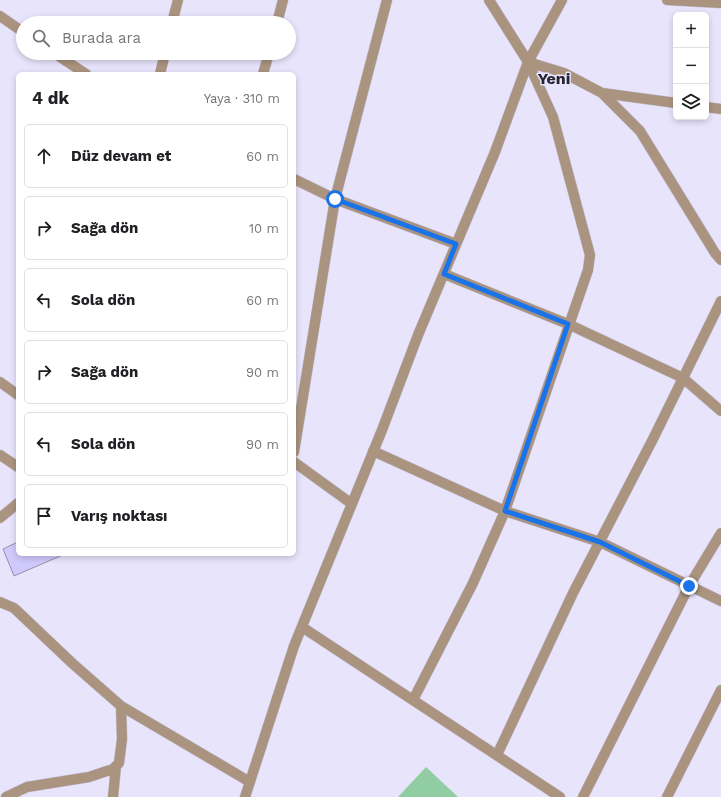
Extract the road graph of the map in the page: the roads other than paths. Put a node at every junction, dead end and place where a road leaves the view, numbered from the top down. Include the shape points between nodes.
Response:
1 (178, 0) edge
2 (283, 0) edge
3 (387, 0) edge
4 (489, 0) edge
5 (562, 0) edge
6 (667, 0) edge
7 (721, 3) edge
8 (0, 16) edge
9 (174, 16) edge
10 (279, 16) edge
11 (16, 27) edge
12 (65, 60) edge
13 (163, 60) edge
14 (267, 60) edge
15 (528, 62) junction
16 (83, 72) edge
17 (160, 72) edge
18 (264, 72) edge
19 (602, 93) junction
20 (673, 103) edge
21 (709, 107) edge
22 (721, 109) edge
23 (296, 180) edge
24 (335, 199) junction
25 (456, 244) junction
26 (721, 260) edge
27 (444, 274) junction
28 (721, 301) edge
29 (568, 324) junction
30 (683, 378) junction
31 (0, 382) edge
32 (16, 394) edge
33 (721, 411) edge
34 (296, 440) edge
35 (373, 451) junction
36 (0, 455) edge
37 (296, 463) edge
38 (16, 466) edge
39 (16, 504) edge
40 (352, 504) junction
41 (505, 511) junction
42 (0, 518) edge
43 (721, 533) edge
44 (600, 542) junction
45 (689, 586) junction
46 (721, 601) edge
47 (0, 602) edge
48 (302, 627) junction
49 (721, 690) edge
50 (413, 700) junction
51 (121, 706) junction
52 (497, 755) junction
53 (116, 766) junction
54 (250, 782) junction
55 (6, 797) edge
56 (113, 797) edge
57 (245, 797) edge
58 (560, 797) edge
59 (583, 797) edge
60 (667, 797) edge

1 - 9 street
2 - 10 street
3 - 24 street
4 - 15 street
5 - 15 street
6 - 7 street
8 - 11 street
12 - 16 street
13 - 17 street
14 - 18 street
15 - 19 street via 564,73
15 - 25 street via 495,152
15 - 29 street via 553,117 590,255 588,270
19 - 20 street
19 - 26 street via 640,131
21 - 22 street
23 - 24 street
24 - 25 street
24 - 34 street
25 - 27 street
27 - 29 street
27 - 35 street
28 - 30 street
29 - 30 street
29 - 41 street
30 - 33 street
30 - 44 street
31 - 32 street
35 - 40 street
35 - 41 street
36 - 38 street
37 - 40 street
39 - 42 street
40 - 48 street
41 - 44 street
41 - 50 street via 473,583
43 - 45 street
44 - 45 street
44 - 52 street via 573,593
45 - 46 street
45 - 59 street
47 - 51 street via 14,608
48 - 50 street
48 - 54 street
49 - 60 street
50 - 52 street
51 - 53 street via 122,739 119,763
51 - 54 street
52 - 58 street
53 - 55 street via 89,777 28,787
53 - 56 street
54 - 57 street

